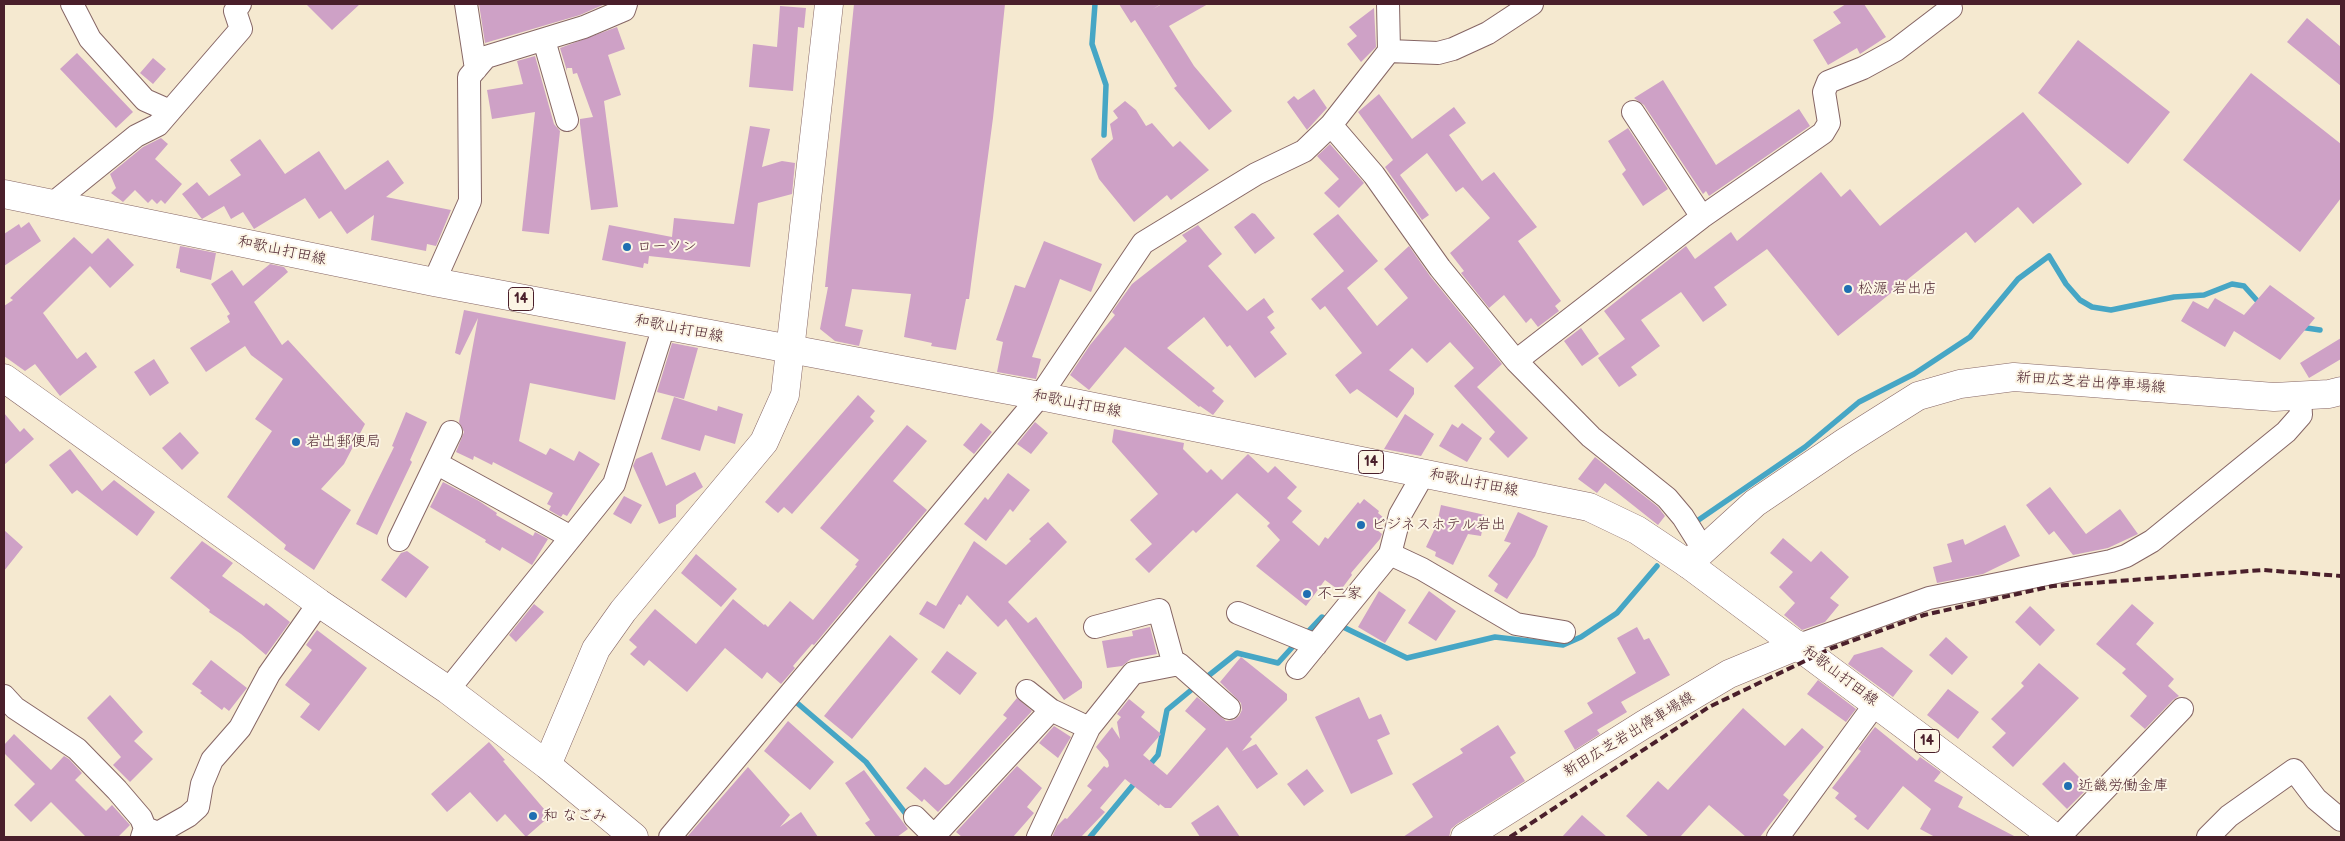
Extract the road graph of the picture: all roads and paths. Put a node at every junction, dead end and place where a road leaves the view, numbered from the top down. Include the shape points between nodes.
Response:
1 (72, 4) edge
2 (466, 4) edge
3 (626, 4) edge
4 (829, 4) edge
5 (1388, 4) edge
6 (1532, 4) edge
7 (232, 6) edge
8 (1951, 8) dead end
9 (544, 40) junction
10 (1389, 51) junction
11 (476, 69) junction
12 (170, 111) junction
13 (1633, 112) dead end
14 (567, 120) dead end
15 (1331, 125) junction
16 (4, 194) edge
17 (52, 204) junction
18 (1702, 217) junction
19 (434, 282) junction
20 (664, 326) junction
21 (791, 350) junction
22 (1516, 362) junction
23 (4, 378) edge
24 (2341, 391) edge
25 (1040, 396) junction
26 (2300, 396) junction
27 (451, 432) dead end
28 (436, 463) junction
29 (1424, 473) junction
30 (571, 536) junction
31 (399, 540) dead end
32 (1390, 554) junction
33 (1696, 556) junction
34 (319, 603) junction
35 (1238, 613) dead end
36 (1095, 628) dead end
37 (1564, 632) dead end
38 (1316, 645) junction
39 (1799, 645) junction
40 (1174, 665) junction
41 (1297, 668) dead end
42 (448, 690) junction
43 (1027, 692) dead end
44 (4, 696) edge
45 (1876, 703) junction
46 (1229, 708) dead end
47 (1051, 710) junction
48 (2182, 710) dead end
49 (1089, 728) junction
50 (547, 764) junction
51 (2341, 820) edge
52 (923, 831) edge
53 (143, 833) edge
54 (634, 837) edge
55 (670, 837) edge
56 (1038, 837) edge
57 (1465, 837) edge
58 (1778, 837) edge
59 (2054, 837) edge
60 (2059, 837) edge
61 (2208, 837) edge

1 - 12 street via 90,39 145,100
2 - 11 street
3 - 9 street via 624,10
4 - 21 main road
5 - 10 street
6 - 10 street via 1488,33 1453,49 1438,53
7 - 12 street via 241,29
8 - 18 street via 1896,50 1828,82 1824,92 1829,123 1823,133
9 - 11 street via 486,57
9 - 14 street
10 - 15 street
11 - 19 street via 469,77 470,202
12 - 17 street via 158,125 136,136
13 - 18 street
15 - 22 street via 1374,175 1440,268
15 - 25 street via 1304,151 1256,174 1143,243
16 - 17 main road, 和歌山打田線 / 14
17 - 19 main road, 和歌山打田線 / 14
18 - 22 street
19 - 20 main road, 和歌山打田線 / 14
20 - 21 main road, 和歌山打田線 / 14
20 - 30 street via 614,484
21 - 25 main road, 和歌山打田線 / 14
21 - 50 main road via 785,395 764,442 622,611 596,649
22 - 33 street via 1591,437 1667,498 1683,517
23 - 34 main road
24 - 26 main road, 新田広芝岩出停車場線
25 - 29 main road, 和歌山打田線 / 14
25 - 55 street
26 - 33 main road, 新田広芝岩出停車場線 via 2274,397 2014,377 1960,384 1918,396 1853,436 1755,503
26 - 39 street via 2301,415 2286,432 2152,541 2126,556 1929,598
27 - 28 street
28 - 30 street
28 - 31 street
29 - 32 street via 1400,515
29 - 33 main road, 和歌山打田線 / 14 via 1589,507
30 - 42 street
32 - 37 street via 1516,624
32 - 38 street
33 - 39 main road, 和歌山打田線 / 14
34 - 42 main road
34 - 53 street via 270,674 240,728 212,760 202,784 198,807 158,833
35 - 38 street
36 - 40 street via 1159,610
38 - 41 street
39 - 45 main road, 和歌山打田線 / 14
39 - 57 main road, 新田広芝岩出停車場線 via 1729,674
40 - 46 street via 1179,664
40 - 49 street via 1133,673
42 - 50 main road
43 - 47 street
44 - 53 street via 83,755 141,818
45 - 58 street
45 - 59 main road, 和歌山打田線 / 14
47 - 49 street
47 - 52 street
48 - 60 street
49 - 56 street
50 - 54 main road
51 - 61 street via 2316,799 2294,770 2229,816

